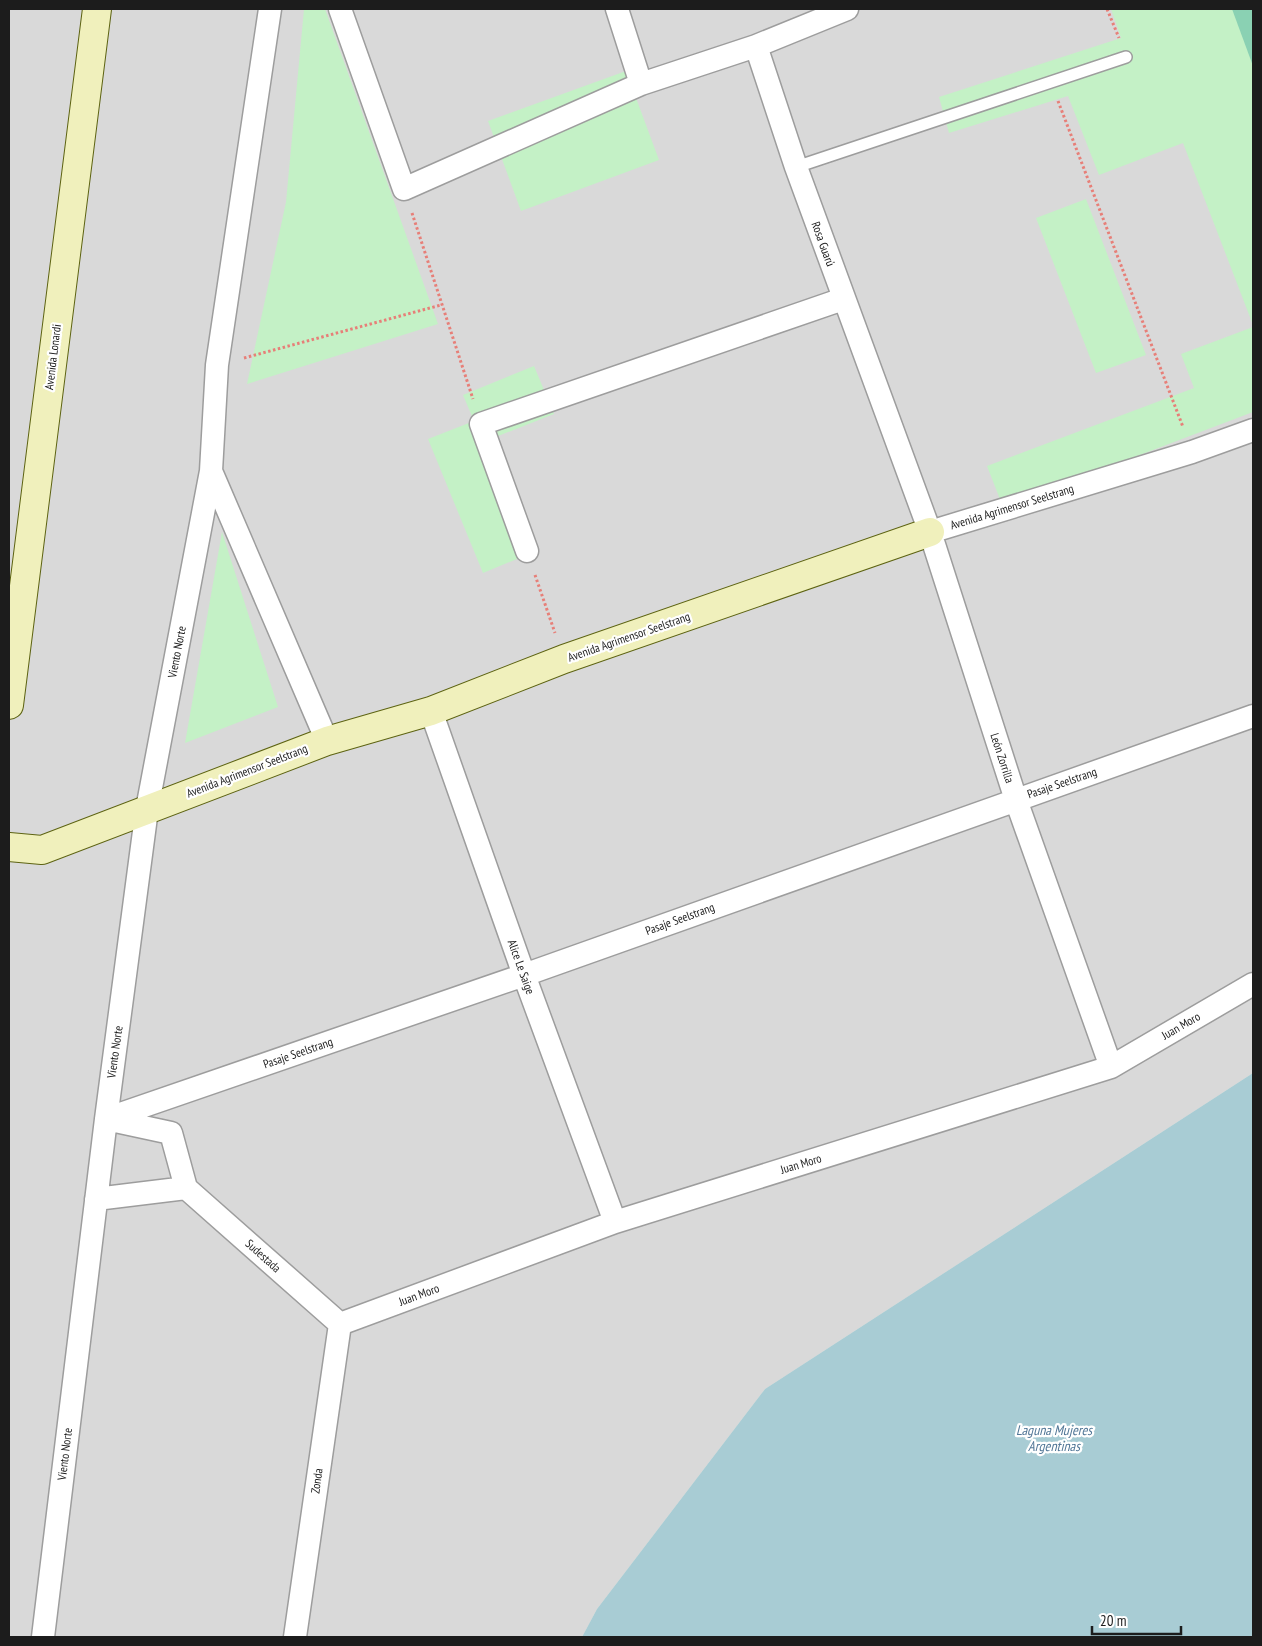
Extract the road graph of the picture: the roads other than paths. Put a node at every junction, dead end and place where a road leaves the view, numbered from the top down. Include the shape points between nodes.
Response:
1 (97, 9) edge
2 (270, 9) edge
3 (340, 9) edge
4 (617, 9) edge
5 (847, 9) edge
6 (756, 46) junction
7 (1126, 57) road end
8 (641, 84) junction
9 (796, 168) junction
10 (843, 300) junction
11 (1253, 430) edge
12 (211, 471) junction
13 (930, 532) junction
14 (527, 551) road end
15 (9, 705) edge
16 (430, 711) junction
17 (1253, 716) edge
18 (327, 741) junction
19 (1016, 800) junction
20 (147, 809) junction
21 (9, 847) edge
22 (524, 975) junction
23 (1253, 984) edge
24 (1111, 1067) junction
25 (106, 1119) junction
26 (186, 1188) junction
27 (96, 1199) junction
28 (615, 1222) junction
29 (340, 1324) junction
30 (43, 1637) edge
31 (295, 1637) edge

1 - 15 street, Avenida Lonardi
2 - 12 street, Viento Norte via 217,365
3 - 8 street via 404,189
4 - 8 street
5 - 6 street
6 - 8 street
6 - 9 street, Rosa Guarú
7 - 9 lane
9 - 10 street, Rosa Guarú
10 - 13 street, Rosa Guarú
10 - 14 street via 482,424
11 - 13 street, Avenida Agrimensor Seelstrang via 1192,452
12 - 18 street
12 - 20 street, Viento Norte
13 - 16 street, Avenida Agrimensor Seelstrang via 564,659
13 - 19 street, León Zorrilla
16 - 18 street, Avenida Agrimensor Seelstrang
16 - 22 street, Alice Le Saige
17 - 19 street, Pasaje Seelstrang
18 - 20 street, Avenida Agrimensor Seelstrang
19 - 22 street, Pasaje Seelstrang
19 - 24 street, León Zorrilla
20 - 21 street, Avenida Agrimensor Seelstrang via 42,850
20 - 25 street, Viento Norte
22 - 25 street, Pasaje Seelstrang
22 - 28 street, Alice Le Saige
23 - 24 street, Juan Moro
24 - 28 street, Juan Moro
25 - 26 street via 171,1133
25 - 27 street, Viento Norte
26 - 27 street
26 - 29 street, Sudestada
27 - 30 street, Viento Norte
28 - 29 street, Juan Moro
29 - 31 street, Zonda

